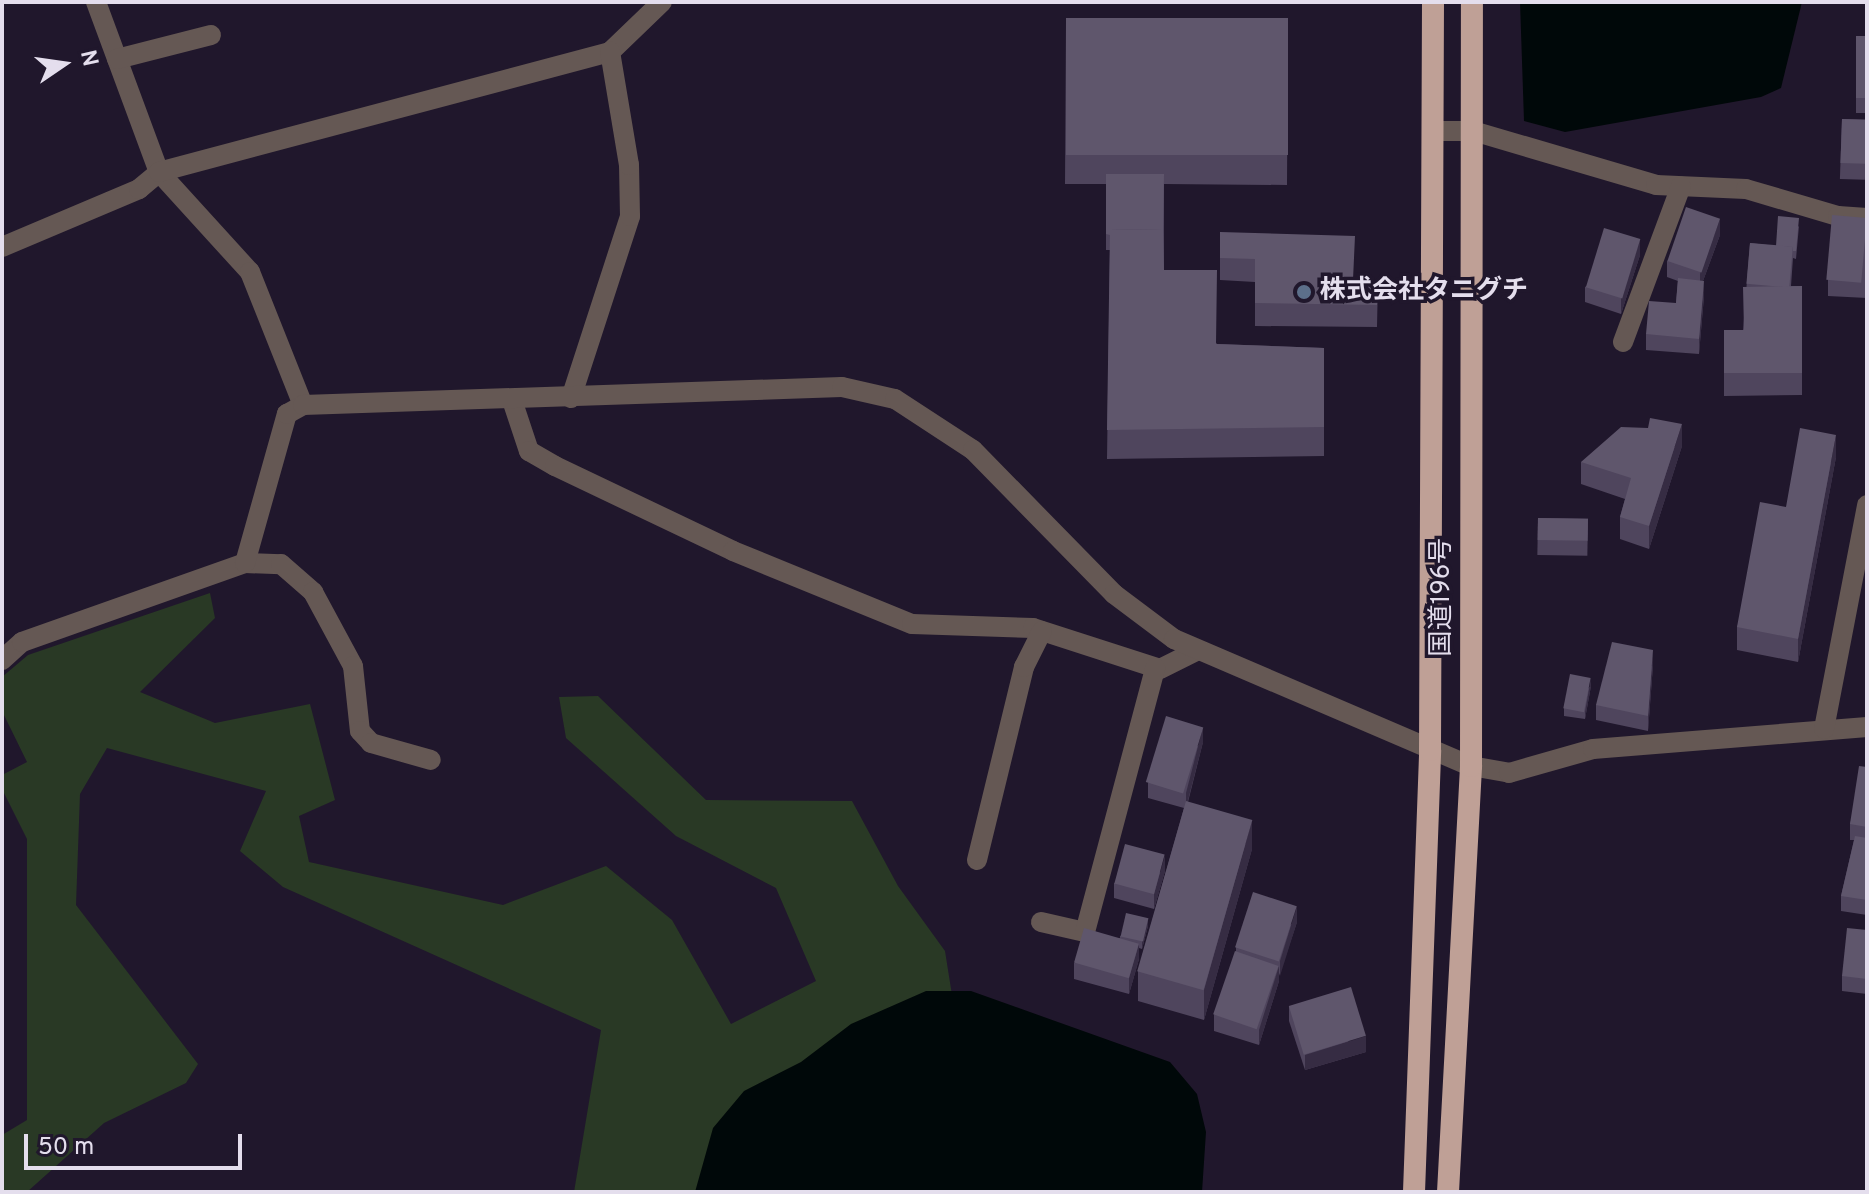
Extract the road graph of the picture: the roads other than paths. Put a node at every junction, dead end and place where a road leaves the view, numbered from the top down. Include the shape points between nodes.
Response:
1 (96, 2) edge
2 (662, 2) edge
3 (1433, 2) edge
4 (1472, 2) edge
5 (211, 35) dead end
6 (610, 52) junction
7 (117, 59) junction
8 (1434, 131) junction
9 (1473, 131) junction
10 (159, 172) junction
11 (1681, 186) junction
12 (1867, 218) edge
13 (2, 247) edge
14 (1623, 342) dead end
15 (571, 398) junction
16 (512, 400) junction
17 (303, 405) junction
18 (1867, 505) edge
19 (245, 563) junction
20 (1042, 631) junction
21 (1198, 650) junction
22 (2, 660) edge
23 (1155, 668) junction
24 (1867, 727) edge
25 (1824, 729) junction
26 (1430, 750) junction
27 (431, 760) dead end
28 (1471, 766) junction
29 (977, 860) dead end
30 (1041, 922) dead end
31 (1414, 1192) edge
32 (1448, 1192) edge

1 - 7 street
2 - 6 street
3 - 8 highway, 国道196号
4 - 9 highway, 国道196号
5 - 7 street
6 - 10 street
6 - 15 street via 629,165 630,216
7 - 10 street
8 - 9 street
8 - 26 highway, 国道196号
9 - 11 street via 1656,185
9 - 28 highway, 国道196号
10 - 13 street via 139,189
10 - 17 street via 250,272
11 - 12 street via 1746,189 1838,216
11 - 14 street
15 - 16 street
15 - 21 street via 842,387 895,399 973,450 1114,594 1174,639
16 - 17 street
16 - 20 street via 529,451 733,551 912,624
17 - 19 street via 287,414
18 - 25 street
19 - 22 street via 22,642
19 - 27 street via 281,564 313,592 353,666 360,731 371,743
20 - 23 street
20 - 29 street via 1024,667
21 - 23 street
21 - 26 street
23 - 30 street via 1085,932
24 - 25 street
25 - 28 street via 1593,749 1509,773
26 - 28 street
26 - 31 highway, 国道196号
28 - 32 highway, 国道196号

